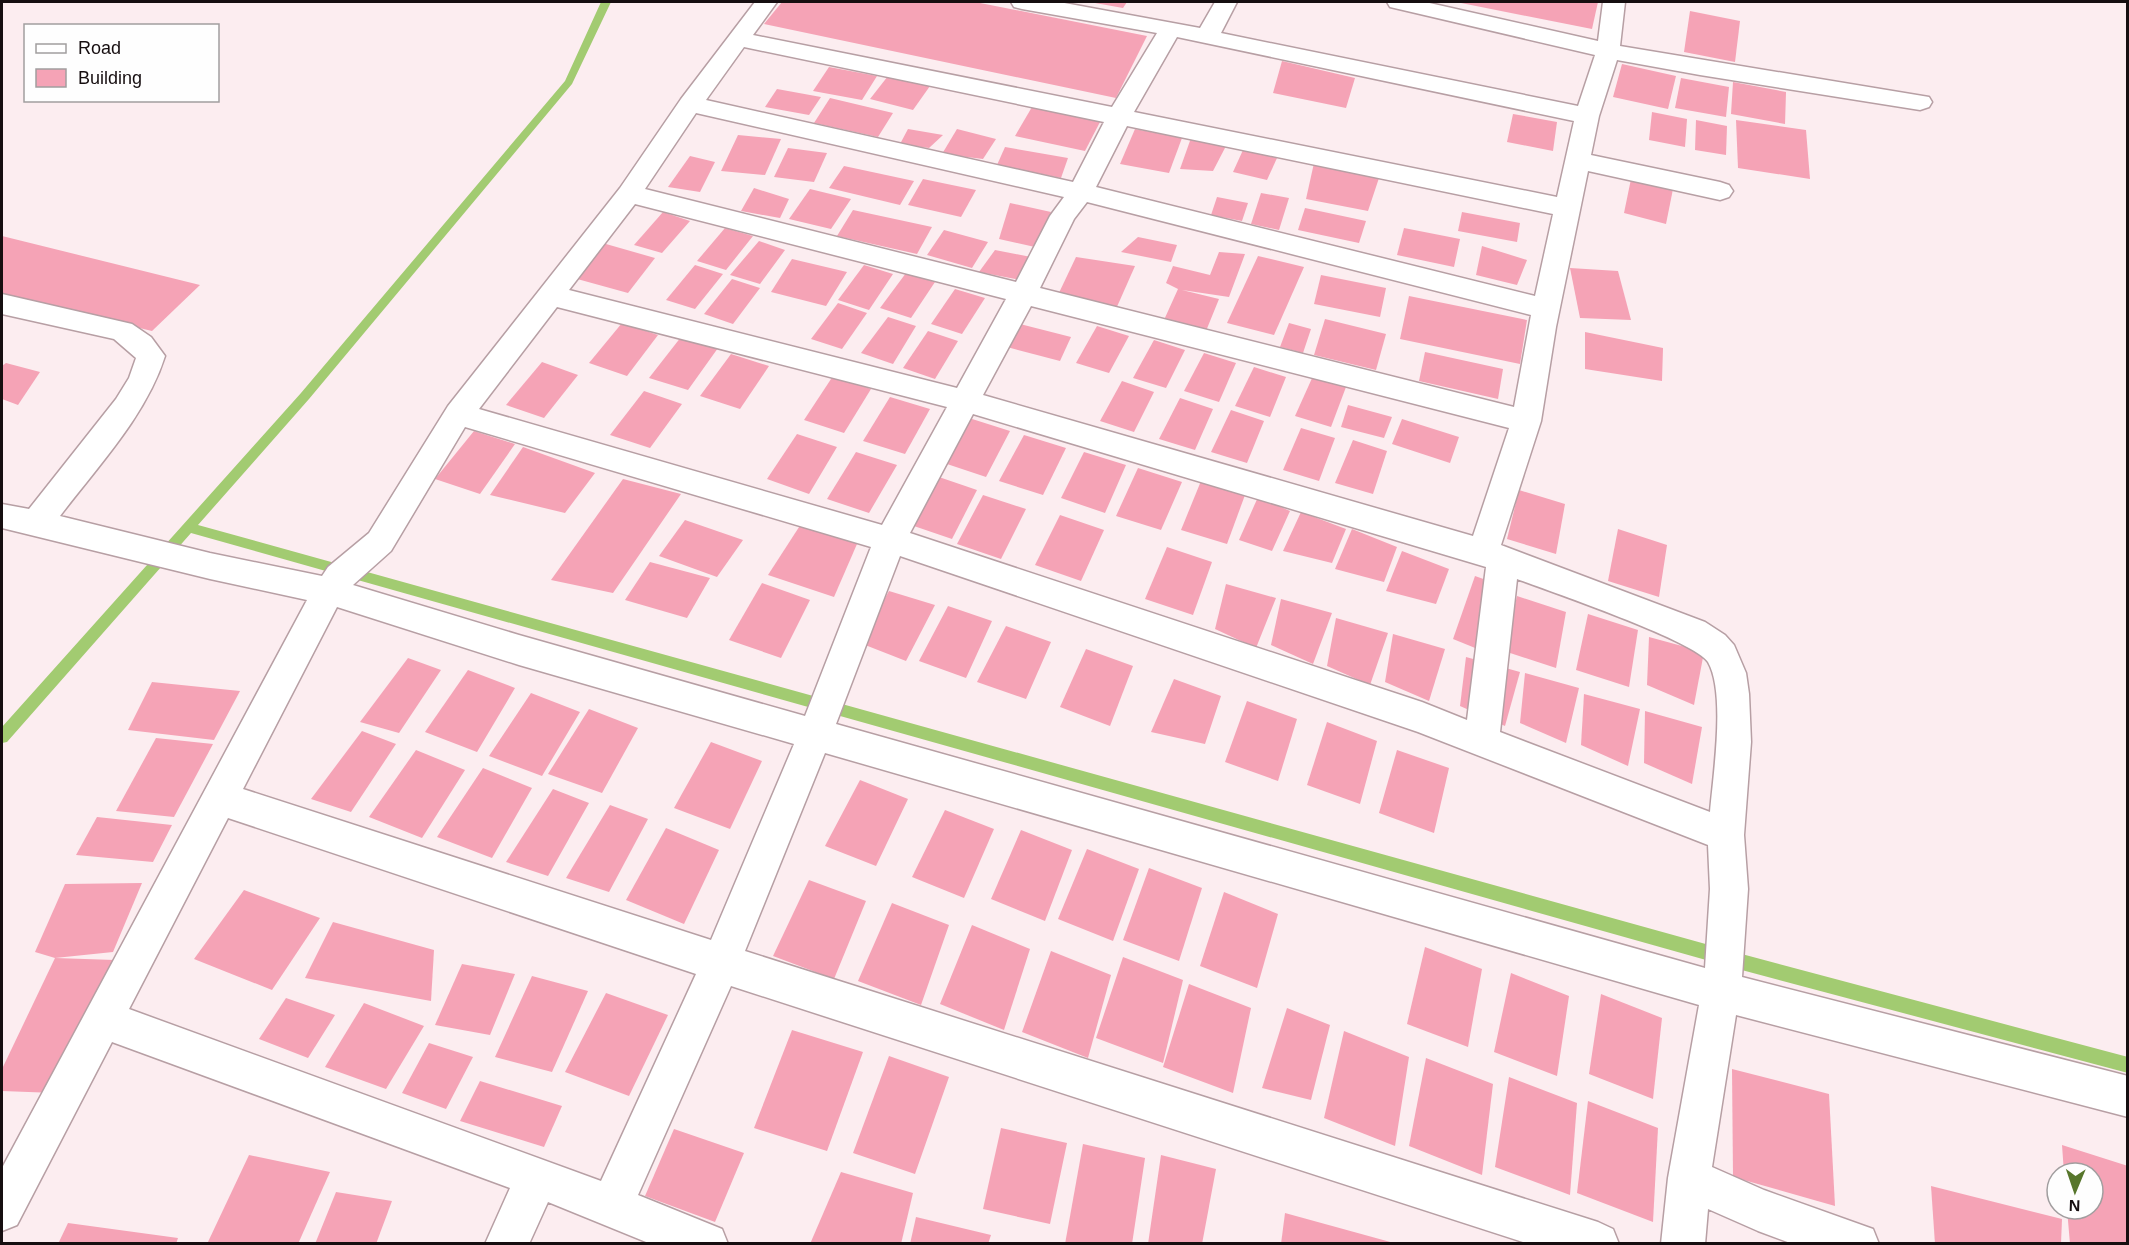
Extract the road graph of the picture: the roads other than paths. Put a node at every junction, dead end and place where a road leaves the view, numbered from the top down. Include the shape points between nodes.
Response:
1 (766, 2) edge
2 (1022, 2) edge
3 (1226, 2) edge
4 (1398, 2) edge
5 (1614, 2) edge
6 (1131, 11) edge
7 (1170, 30) junction
8 (1207, 37) junction
9 (738, 39) junction
10 (1608, 51) junction
11 (1920, 102) dead end
12 (690, 104) junction
13 (1587, 116) junction
14 (1119, 117) junction
15 (1578, 160) junction
16 (1720, 191) dead end
17 (1081, 192) junction
18 (629, 194) junction
19 (1567, 208) junction
20 (1023, 294) junction
21 (549, 295) junction
22 (2, 304) edge
23 (1546, 309) junction
24 (965, 401) junction
25 (458, 414) junction
26 (1526, 421) junction
27 (2, 516) edge
28 (36, 524) junction
29 (890, 540) junction
30 (1493, 556) junction
31 (334, 584) junction
32 (818, 726) junction
33 (1482, 741) junction
34 (219, 798) junction
35 (1726, 835) junction
36 (721, 963) junction
37 (1722, 978) junction
38 (103, 1019) junction
39 (2127, 1097) edge
40 (538, 1177) junction
41 (1689, 1178) junction
42 (611, 1207) junction
43 (2, 1210) edge
44 (685, 1240) edge
45 (506, 1244) edge
46 (1598, 1244) edge
47 (1683, 1244) edge
48 (1858, 1244) edge

1 - 9 street
2 - 6 street
3 - 8 street
4 - 10 street
5 - 10 street
6 - 7 street
7 - 8 street
7 - 14 street
8 - 13 street
9 - 12 street
9 - 14 street
10 - 11 street
10 - 13 street
12 - 17 street
12 - 18 street
13 - 15 street
14 - 17 street
14 - 19 street
15 - 16 street
15 - 19 street
17 - 20 street via 1063,216
17 - 23 street
18 - 20 street
18 - 21 street
19 - 23 street
20 - 24 street
20 - 26 street
21 - 24 street
21 - 25 street
22 - 28 street via 122,331 151,356 143,380 126,407
23 - 26 street
24 - 29 street
24 - 30 street
25 - 29 street
25 - 31 street via 380,542
26 - 30 street
27 - 28 street
28 - 31 street via 210,567
29 - 32 street
29 - 33 street
30 - 33 street
30 - 35 street via 1693,632 1720,653 1735,705
31 - 32 street via 519,650
31 - 34 street
32 - 36 street
32 - 37 street
33 - 35 street
34 - 36 street
34 - 38 street
35 - 37 street via 1729,889
36 - 42 street
36 - 46 street
37 - 39 street via 1789,1007
37 - 41 street
38 - 40 street
38 - 43 street
40 - 42 street
40 - 45 street
41 - 47 street
41 - 48 street via 1758,1210
42 - 44 street

